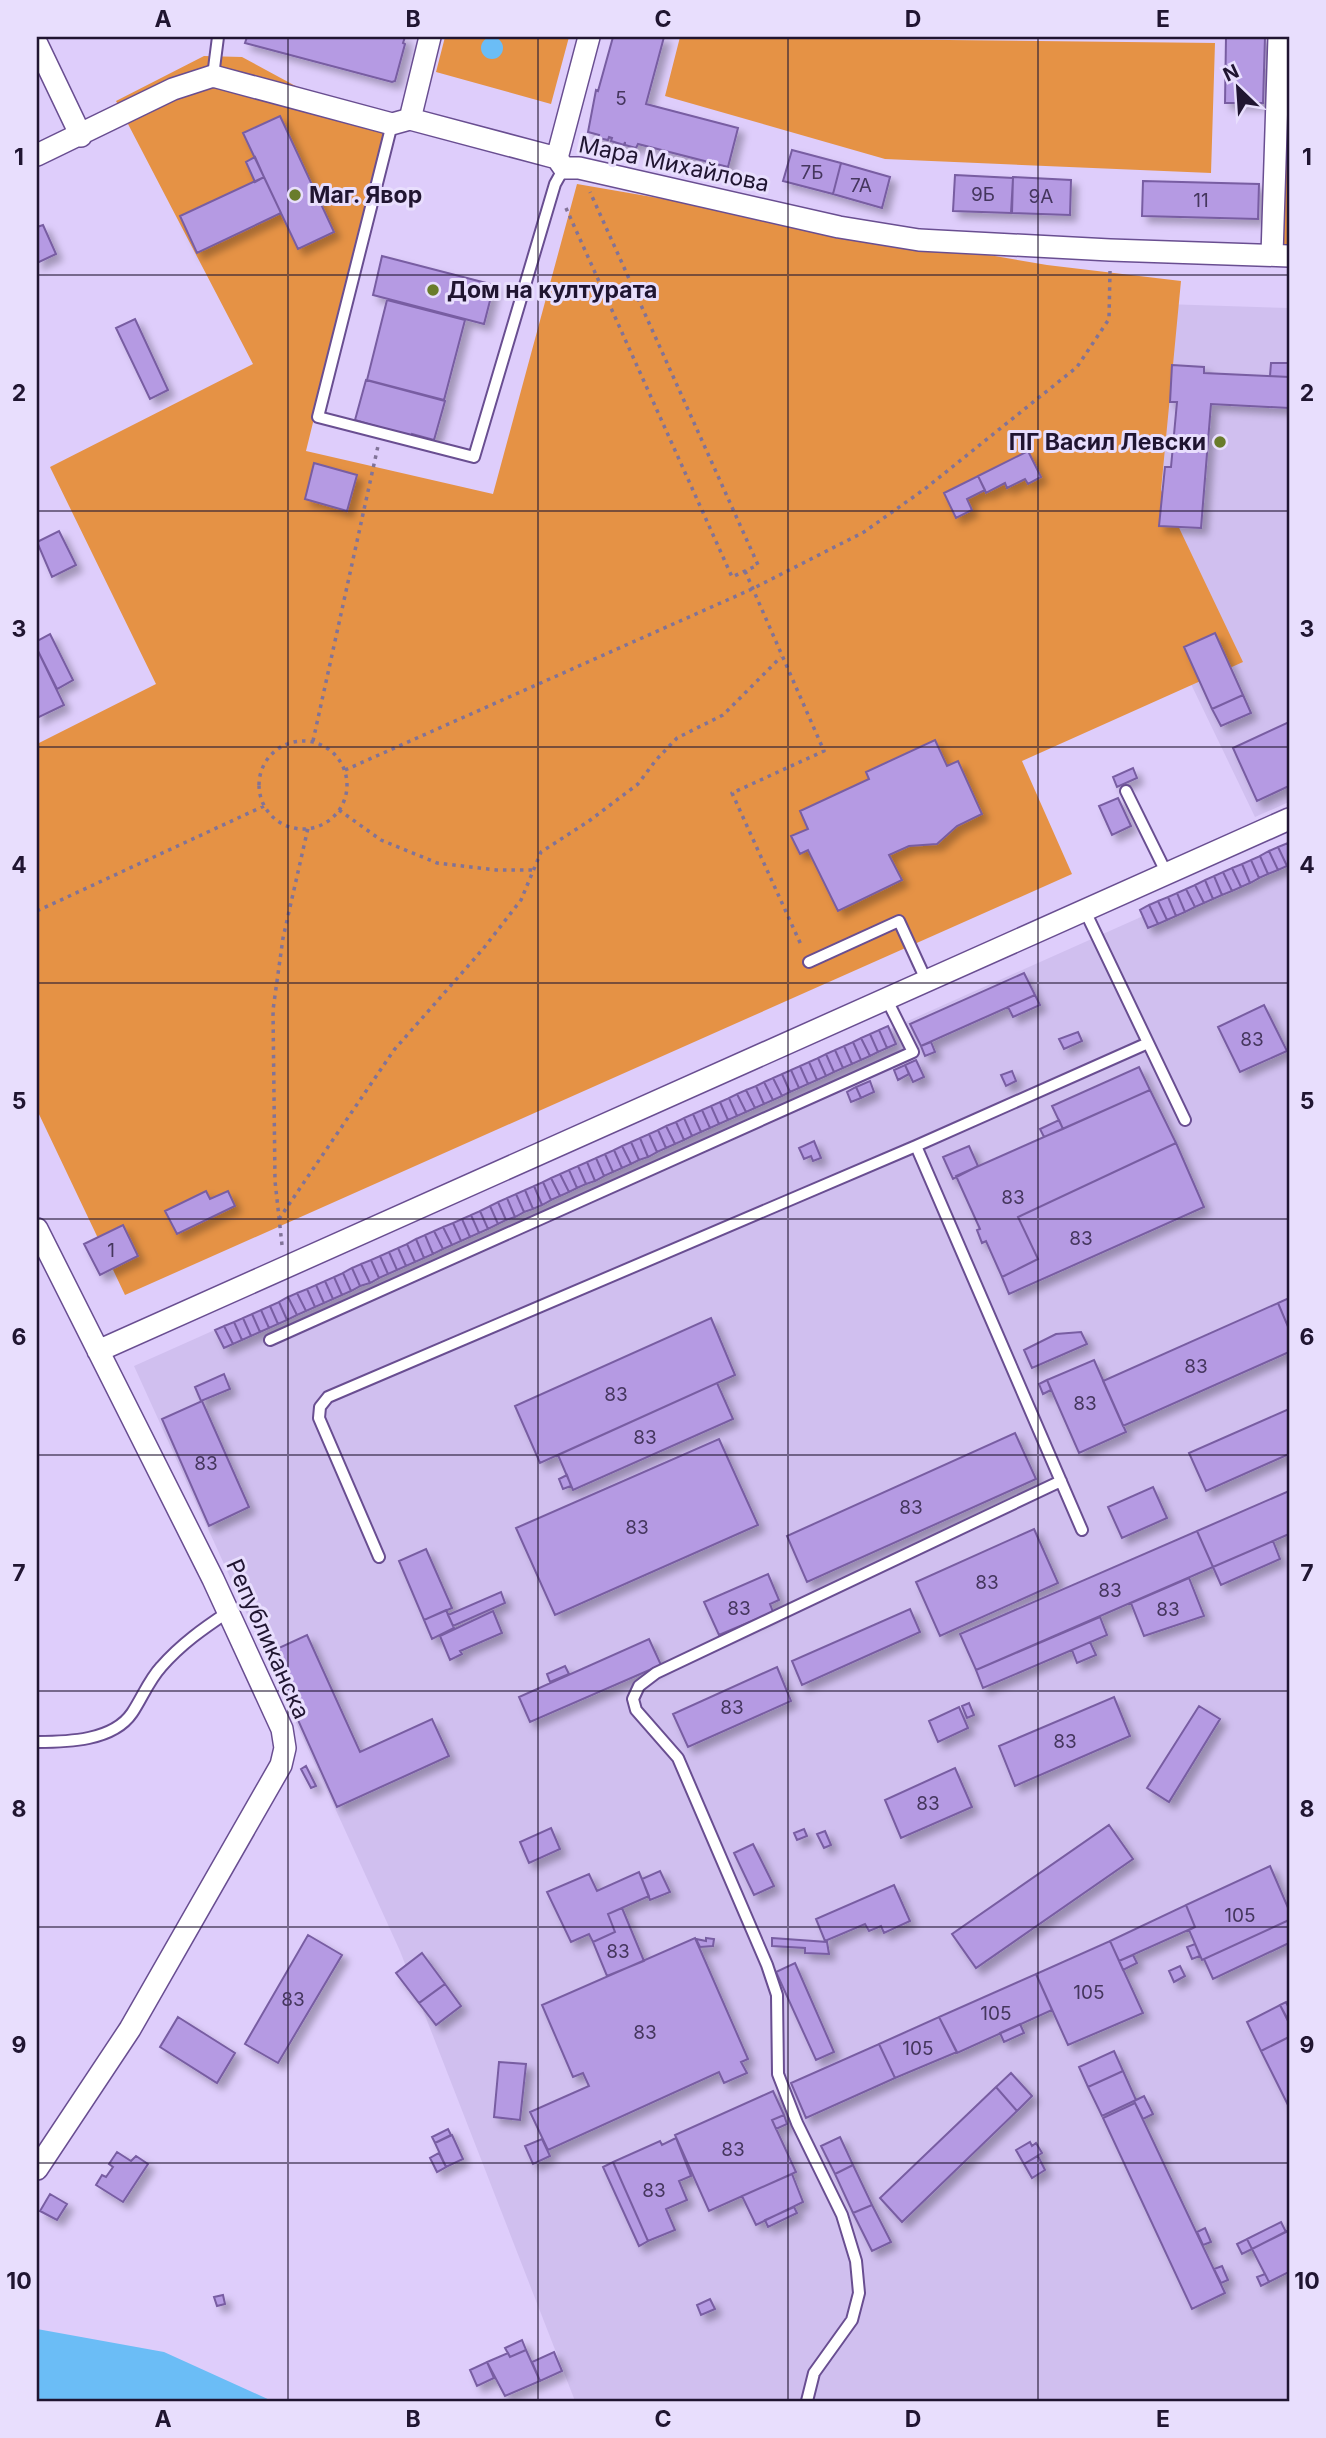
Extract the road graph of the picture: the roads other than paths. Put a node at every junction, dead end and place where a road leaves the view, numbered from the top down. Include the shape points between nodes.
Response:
1 (218, 37) edge
2 (430, 37) edge
3 (589, 37) edge
4 (1279, 37) edge
5 (37, 44) edge
6 (213, 76) junction
7 (401, 121) junction
8 (81, 135) junction
9 (37, 155) edge
10 (564, 170) junction
11 (1281, 256) edge
12 (1126, 791) dead end
13 (1289, 820) edge
14 (1167, 874) junction
15 (1085, 911) junction
16 (809, 962) road end
17 (927, 982) junction
18 (887, 1000) junction
19 (1148, 1043) junction
20 (1185, 1120) dead end
21 (916, 1146) junction
22 (37, 1229) edge
23 (270, 1340) dead end
24 (98, 1351) junction
25 (1061, 1481) junction
26 (1082, 1530) dead end
27 (379, 1557) dead end
28 (228, 1612) junction
29 (37, 1742) edge
30 (37, 2168) edge
31 (807, 2401) edge

1 - 6 lane
2 - 7 street
3 - 10 street
4 - 11 street
5 - 8 street
6 - 7 street, Мара Михайлова
6 - 8 street via 173,89
7 - 10 street, Мара Михайлова
7 - 10 lane via 318,417 474,457
8 - 9 street
10 - 11 street, Мара Михайлова via 919,240
12 - 14 lane
13 - 14 street
14 - 15 street
15 - 17 street
15 - 19 lane
16 - 17 lane via 899,921
17 - 18 street
18 - 23 lane via 913,1052
18 - 24 street
19 - 20 lane
19 - 21 lane
21 - 25 lane
21 - 27 lane via 328,1397 319,1418
22 - 24 street, Републиканска
24 - 28 street, Републиканска
25 - 26 lane
25 - 31 lane via 656,1673 639,1686 633,1699 636,1710 678,1758 767,1965 777,1995 778,2074 842,2215 856,2262 859,2293 852,2320 814,2373
28 - 29 lane via 185,1641 159,1669 130,1716 107,1732 73,1742
28 - 30 street, Републиканска via 282,1729 285,1748 281,1765 130,2029

